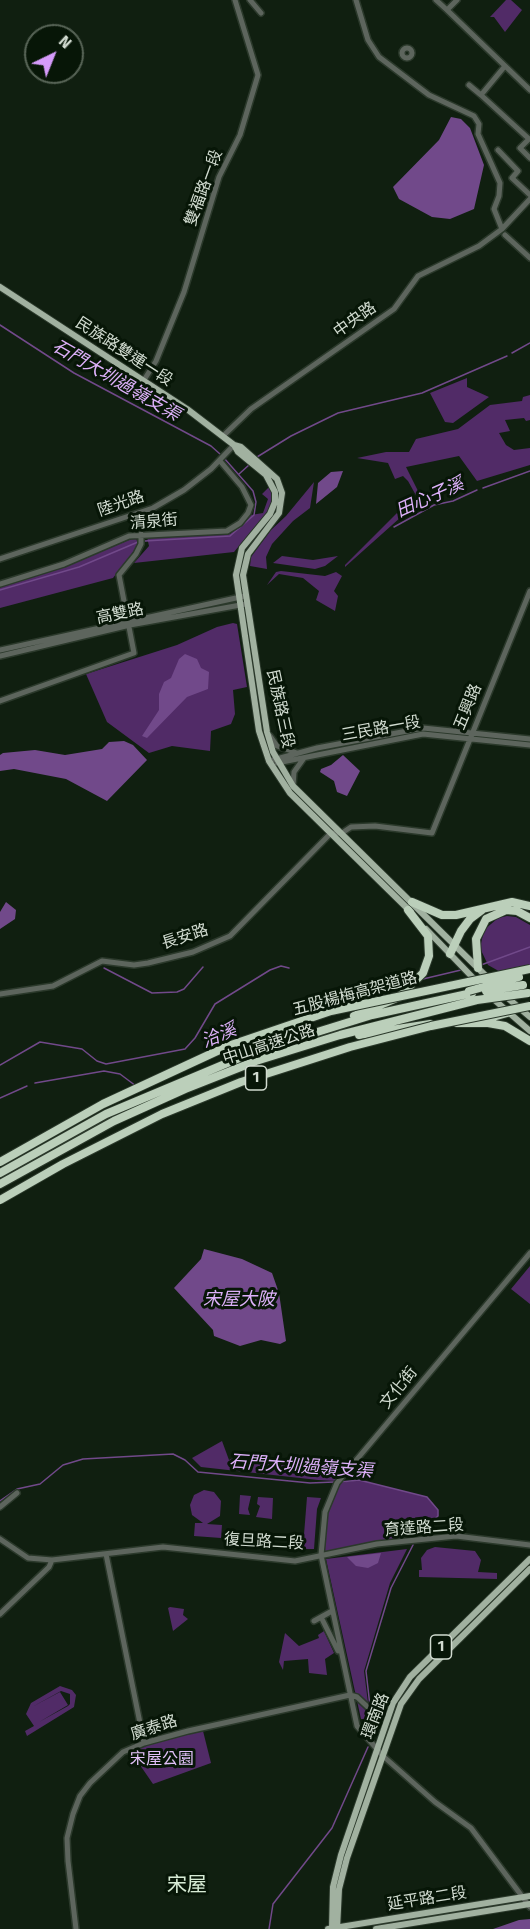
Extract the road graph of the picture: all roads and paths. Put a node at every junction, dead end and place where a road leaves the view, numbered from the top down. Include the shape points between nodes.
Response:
1 (236, 0) edge
2 (250, 0) edge
3 (356, 0) edge
4 (436, 0) edge
5 (457, 0) edge
6 (447, 10) junction
7 (261, 13) dead end
8 (505, 66) junction
9 (469, 85) dead end
10 (530, 90) edge
11 (481, 94) junction
12 (498, 150) dead end
13 (530, 158) edge
14 (530, 197) edge
15 (502, 229) junction
16 (505, 235) dead end
17 (530, 258) edge
18 (0, 287) edge
19 (144, 380) junction
20 (223, 436) junction
21 (234, 445) junction
22 (220, 461) junction
23 (141, 534) junction
24 (0, 559) edge
25 (0, 584) edge
26 (530, 591) edge
27 (242, 601) junction
28 (129, 623) junction
29 (0, 650) edge
30 (0, 656) edge
31 (0, 701) edge
32 (267, 732) junction
33 (472, 736) junction
34 (530, 738) edge
35 (530, 745) edge
36 (298, 753) junction
37 (305, 757) junction
38 (269, 761) junction
39 (278, 761) junction
40 (293, 786) junction
41 (331, 833) junction
42 (342, 833) junction
43 (498, 904) junction
44 (410, 906) junction
45 (530, 906) edge
46 (530, 918) edge
47 (454, 945) junction
48 (450, 954) junction
49 (478, 968) junction
50 (530, 969) edge
51 (524, 982) edge
52 (529, 993) edge
53 (0, 994) edge
54 (473, 995) junction
55 (530, 1006) edge
56 (520, 1009) junction
57 (509, 1013) junction
58 (530, 1017) edge
59 (473, 1022) junction
60 (530, 1031) edge
61 (309, 1033) junction
62 (530, 1041) edge
63 (314, 1044) junction
64 (0, 1162) edge
65 (0, 1173) edge
66 (0, 1184) edge
67 (0, 1200) edge
68 (529, 1256) edge
69 (17, 1493) dead end
70 (0, 1507) edge
71 (0, 1539) edge
72 (530, 1545) edge
73 (106, 1554) junction
74 (321, 1556) junction
75 (530, 1558) edge
76 (52, 1560) junction
77 (530, 1569) edge
78 (332, 1611) junction
79 (0, 1614) edge
80 (321, 1617) junction
81 (314, 1621) dead end
82 (457, 1635) junction
83 (342, 1658) junction
84 (350, 1695) junction
85 (388, 1716) junction
86 (144, 1743) junction
87 (380, 1754) junction
88 (527, 1896) edge
89 (530, 1905) edge
90 (335, 1928) edge
91 (76, 1929) edge
92 (328, 1929) edge
93 (376, 1929) edge

1 - 19 street, 雙福路一段 via 258,75 240,135 219,177 184,292 156,361
2 - 7 street
3 - 15 street via 368,40 379,57 429,95 474,116 500,183 494,209
4 - 6 street
5 - 6 street
6 - 8 street
8 - 10 street
8 - 11 street
9 - 11 street
11 - 13 street via 529,139 520,148
12 - 14 street via 518,171 512,178
14 - 15 street, 中央路
15 - 20 street, 中央路 via 479,246 418,276 394,309 246,413
16 - 17 street
18 - 19 main road, 民族路雙連一段
19 - 20 main road, 民族路雙連一段
20 - 21 main road, 民族路三段
21 - 22 street, 陸光路
21 - 27 main road, 民族路三段 via 271,480 276,498 268,517 239,554 236,574
21 - 27 main road, 民族路三段 via 256,458 277,478 282,499 275,520 248,554
22 - 23 street, 清泉街 via 249,497 251,506 240,523 227,531
22 - 24 street, 陸光路 via 184,490 153,508
23 - 25 street, 清泉街
23 - 28 street via 136,554 119,575
26 - 33 street, 五興路
27 - 28 street, 高雙路
27 - 32 main road, 民族路三段
27 - 38 main road, 民族路三段 via 259,731
28 - 29 street, 高雙路
28 - 30 street, 高雙路
28 - 31 street via 134,653
32 - 36 street via 277,746
32 - 39 main road, 民族路三段
33 - 34 street, 三民路一段
33 - 35 street, 三民路一段
33 - 36 street, 三民路一段 via 423,728
33 - 37 street, 三民路一段 via 423,734
33 - 42 street, 五興路 via 432,832 375,826 351,827
36 - 39 street, 三民路一段
37 - 39 street, 三民路一段
37 - 40 street via 294,772
38 - 39 street, 三民路一段
38 - 41 main road, 民族路三段 via 290,793
39 - 40 main road, 民族路三段
40 - 42 main road, 民族路三段
41 - 42 street
41 - 44 main road, 民族路三段
41 - 53 street, 長安路 via 230,936 193,952 148,963 102,961 53,986
42 - 44 main road, 民族路三段
43 - 44 highway via 456,915
43 - 45 highway
43 - 47 highway via 470,919
44 - 47 main road, 民族路三段
44 - 48 main road, 民族路三段
44 - 61 highway via 428,936 430,947 428,964 417,982 387,1003
46 - 49 highway via 506,910 486,919 476,939
47 - 48 highway
47 - 49 main road, 民族路三段
48 - 57 main road, 民族路三段
49 - 56 main road, 民族路三段
50 - 51 highway
50 - 64 highway, 五股楊梅高架道路 / 1, bridge via 332,1011 228,1046 103,1104
51 - 54 highway, bridge
52 - 54 highway, 中山高速公路 / 1, bridge
54 - 61 highway, 中山高速公路 / 1
54 - 63 highway, 中山高速公路 / 1
55 - 56 highway
55 - 67 highway, 1, bridge via 350,1047 241,1082 162,1114
56 - 57 highway
56 - 58 main road, 民族路三段
57 - 59 highway
57 - 60 main road, 民族路三段
59 - 62 highway via 505,1026
59 - 63 highway via 385,1029
61 - 65 highway, 中山高速公路 / 1 via 106,1114
63 - 66 highway, 中山高速公路 / 1 via 256,1061 185,1089 114,1121
68 - 74 street, 文化街 via 338,1482 325,1512
69 - 70 street
71 - 76 street, 復旦路二段 via 28,1558
72 - 74 street, 育達路二段 via 456,1536 377,1544
73 - 74 street, 復旦路二段 via 163,1547 295,1561
73 - 76 street, 復旦路二段
73 - 86 street
74 - 78 street, 復旦路二段
75 - 82 main road, 環南路 / 1
76 - 79 street via 49,1568
77 - 82 main road, 環南路 / 1
78 - 80 street
78 - 83 street, 復旦路二段
80 - 81 street
80 - 83 street
82 - 85 main road, 環南路 / 1 via 405,1684
82 - 87 main road, 環南路 / 1 via 411,1687
83 - 84 street, 復旦路二段
84 - 85 street via 372,1711
84 - 86 street, 廣泰路
84 - 87 street, 復旦路二段 via 357,1726
85 - 87 main road, 環南路 / 1
86 - 91 street, 廣泰路 via 123,1752 100,1770 80,1796 73,1814 67,1838
87 - 88 street, 復旦路二段 via 471,1828
87 - 90 main road, 環南路 / 1 via 347,1857
88 - 89 street, 復旦路二段
88 - 90 main road, 延平路二段
89 - 93 main road, 延平路二段
90 - 92 main road, 延平路二段

